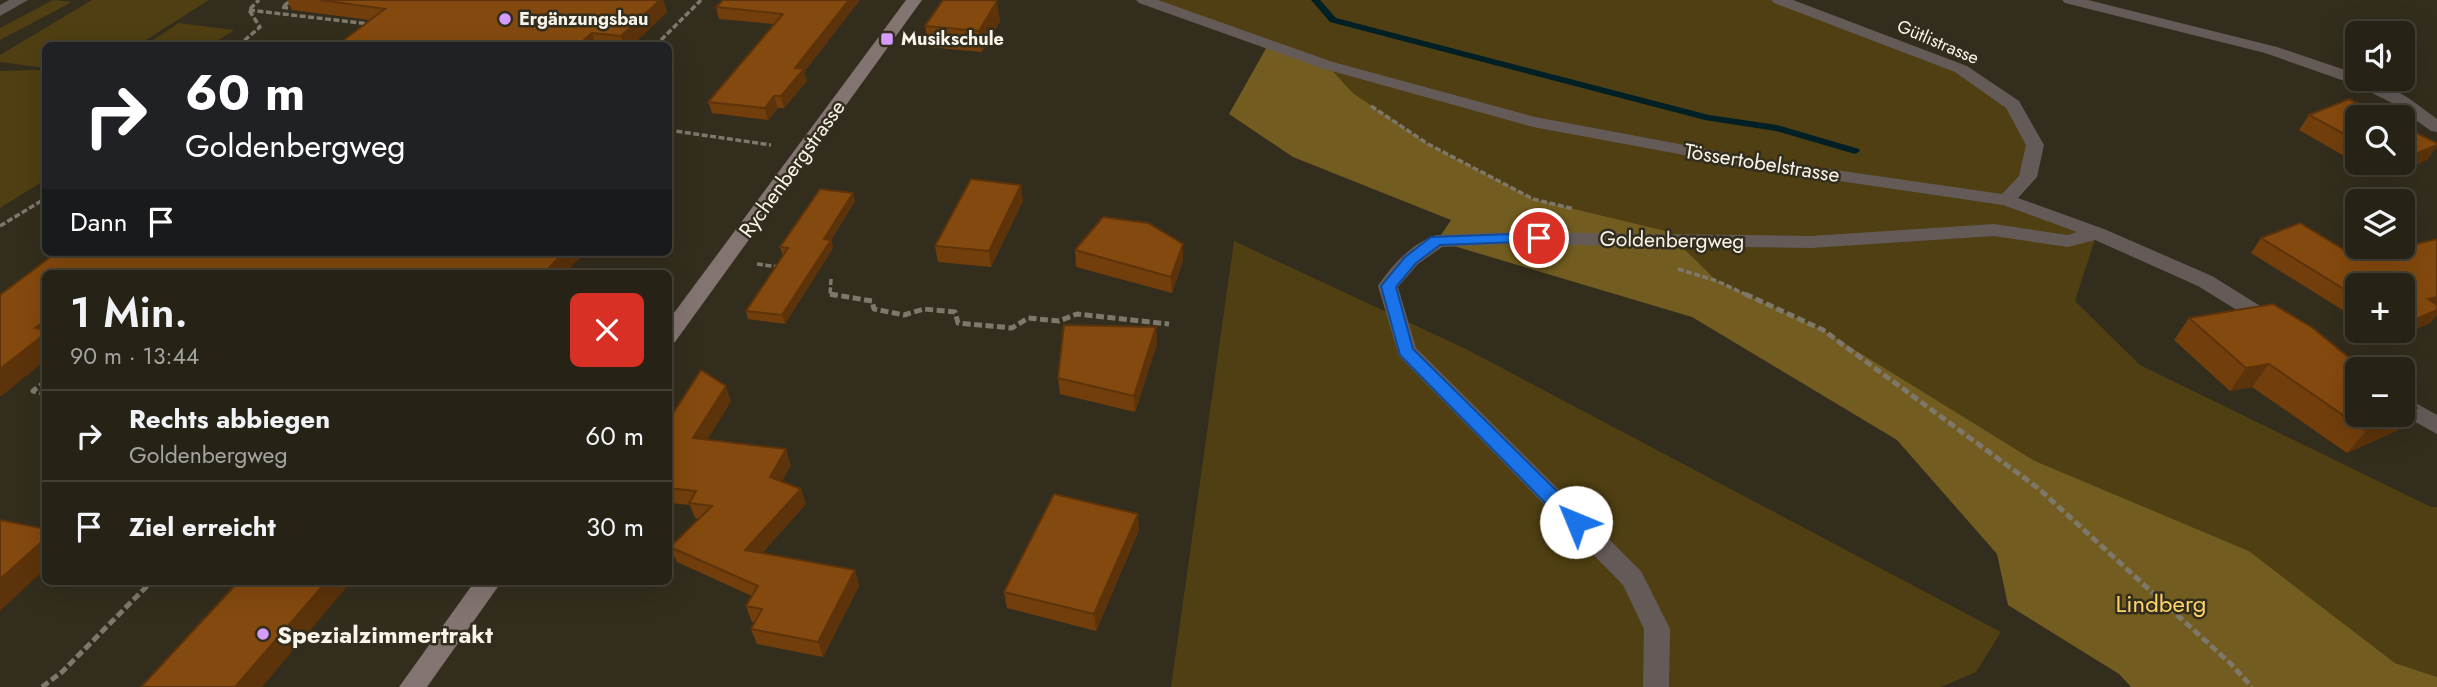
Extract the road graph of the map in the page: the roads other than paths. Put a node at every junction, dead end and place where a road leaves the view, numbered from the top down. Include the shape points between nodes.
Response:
1 (20, 0) edge
2 (914, 0) edge
3 (1144, 0) edge
4 (1779, 0) edge
5 (2070, 0) edge
6 (0, 11) edge
7 (2437, 127) edge
8 (2006, 200) junction
9 (2097, 233) junction
10 (672, 332) edge
11 (2287, 332) edge
12 (2415, 412) edge
13 (2437, 426) edge
14 (486, 585) edge
15 (412, 687) edge
16 (1656, 687) edge

1 - 6 street
2 - 10 street, Rychenbergstrasse
3 - 8 street, Tössertobelstrasse via 1327,65 1533,122 1765,165
4 - 8 street, Gütlistrasse via 1961,69 2013,105 2035,145 2028,177
5 - 7 street via 2271,50 2362,81
8 - 9 street, Tössertobelstrasse
9 - 11 street, Tössertobelstrasse via 2205,281
9 - 16 street, Goldenbergweg via 2068,241 1994,230 1811,242 1437,241 1410,260 1388,286 1406,351 1632,579 1657,629
12 - 13 street
14 - 15 street

